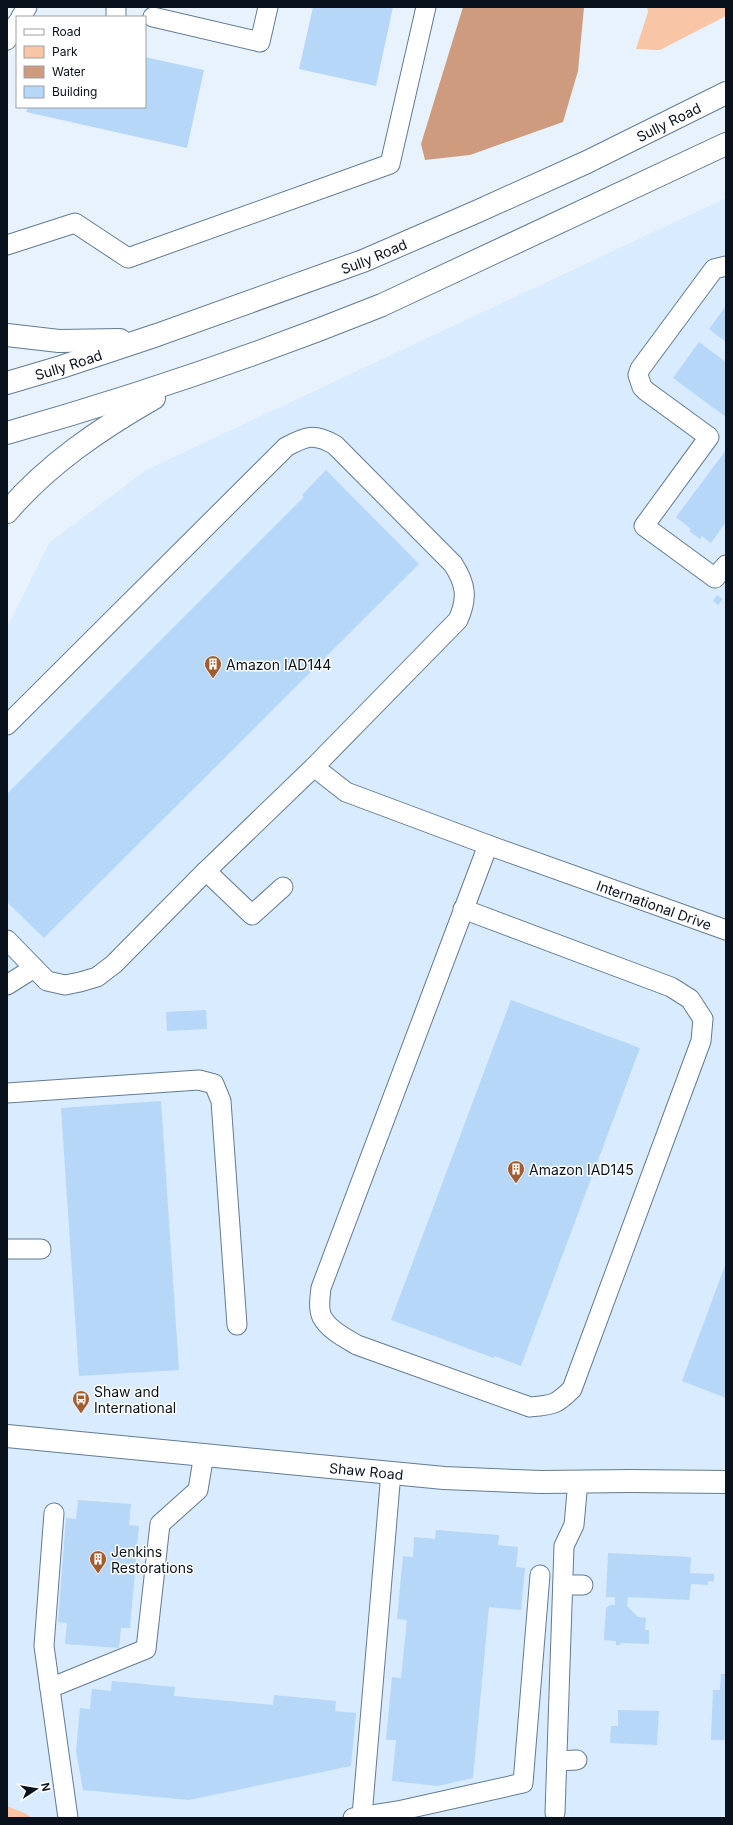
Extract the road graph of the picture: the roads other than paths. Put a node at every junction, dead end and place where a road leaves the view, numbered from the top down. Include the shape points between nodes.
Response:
1 (27, 7) edge
2 (268, 7) edge
3 (426, 7) edge
4 (22, 16) edge
5 (150, 18) edge
6 (16, 25) edge
7 (7, 40) edge
8 (726, 92) edge
9 (726, 144) edge
10 (7, 245) edge
11 (726, 266) edge
12 (7, 335) edge
13 (157, 335) junction
14 (204, 371) junction
15 (7, 383) edge
16 (7, 433) edge
17 (7, 512) edge
18 (726, 565) edge
19 (7, 725) edge
20 (314, 767) junction
21 (488, 845) junction
22 (206, 871) junction
23 (283, 887) dead end
24 (463, 909) junction
25 (726, 930) edge
26 (7, 940) edge
27 (34, 968) junction
28 (7, 985) edge
29 (7, 1094) edge
30 (7, 1249) edge
31 (41, 1249) dead end
32 (237, 1325) dead end
33 (7, 1436) edge
34 (204, 1454) junction
35 (391, 1472) junction
36 (578, 1481) junction
37 (726, 1482) edge
38 (54, 1513) dead end
39 (540, 1575) dead end
40 (563, 1585) junction
41 (583, 1586) dead end
42 (50, 1688) junction
43 (577, 1760) dead end
44 (557, 1761) junction
45 (555, 1813) dead end
46 (357, 1817) edge
47 (68, 1818) edge

1 - 4 street
2 - 5 street via 260,42
3 - 10 street via 390,164 128,258 75,223
6 - 7 street
8 - 13 main road, Sully Road via 587,162 476,212 363,260
9 - 14 main road via 382,305
11 - 18 street via 714,269 638,375 646,391 709,437 644,526 715,578
12 - 13 main road via 59,341 128,340
13 - 15 main road, Sully Road
14 - 16 main road via 113,402
14 - 17 main road via 120,418 81,444 45,472
19 - 20 street via 286,447 303,437 315,437 335,445 453,564 460,575 464,590 464,607 458,620
20 - 21 street, International Drive via 346,792
20 - 22 street
21 - 24 street
21 - 25 street, International Drive
22 - 23 street via 252,915
22 - 27 street via 114,964 97,977 65,984 47,981
24 - 24 street via 321,1288 322,1317 338,1334 357,1345 530,1407 548,1405 559,1402 572,1389 701,1040 702,1019 690,999 671,987
26 - 27 street
27 - 28 street
29 - 32 street via 199,1080 214,1084 221,1101
30 - 31 street
33 - 34 main road, Shaw Road
34 - 35 main road, Shaw Road
34 - 42 street via 198,1490 160,1524 146,1649
35 - 36 main road, Shaw Road via 444,1478
35 - 46 street
36 - 37 main road, Shaw Road
36 - 40 street via 574,1525 564,1546
38 - 42 street via 44,1646
39 - 46 street via 522,1783 398,1811
40 - 41 street
40 - 44 street
42 - 47 street
43 - 44 street
44 - 45 street

